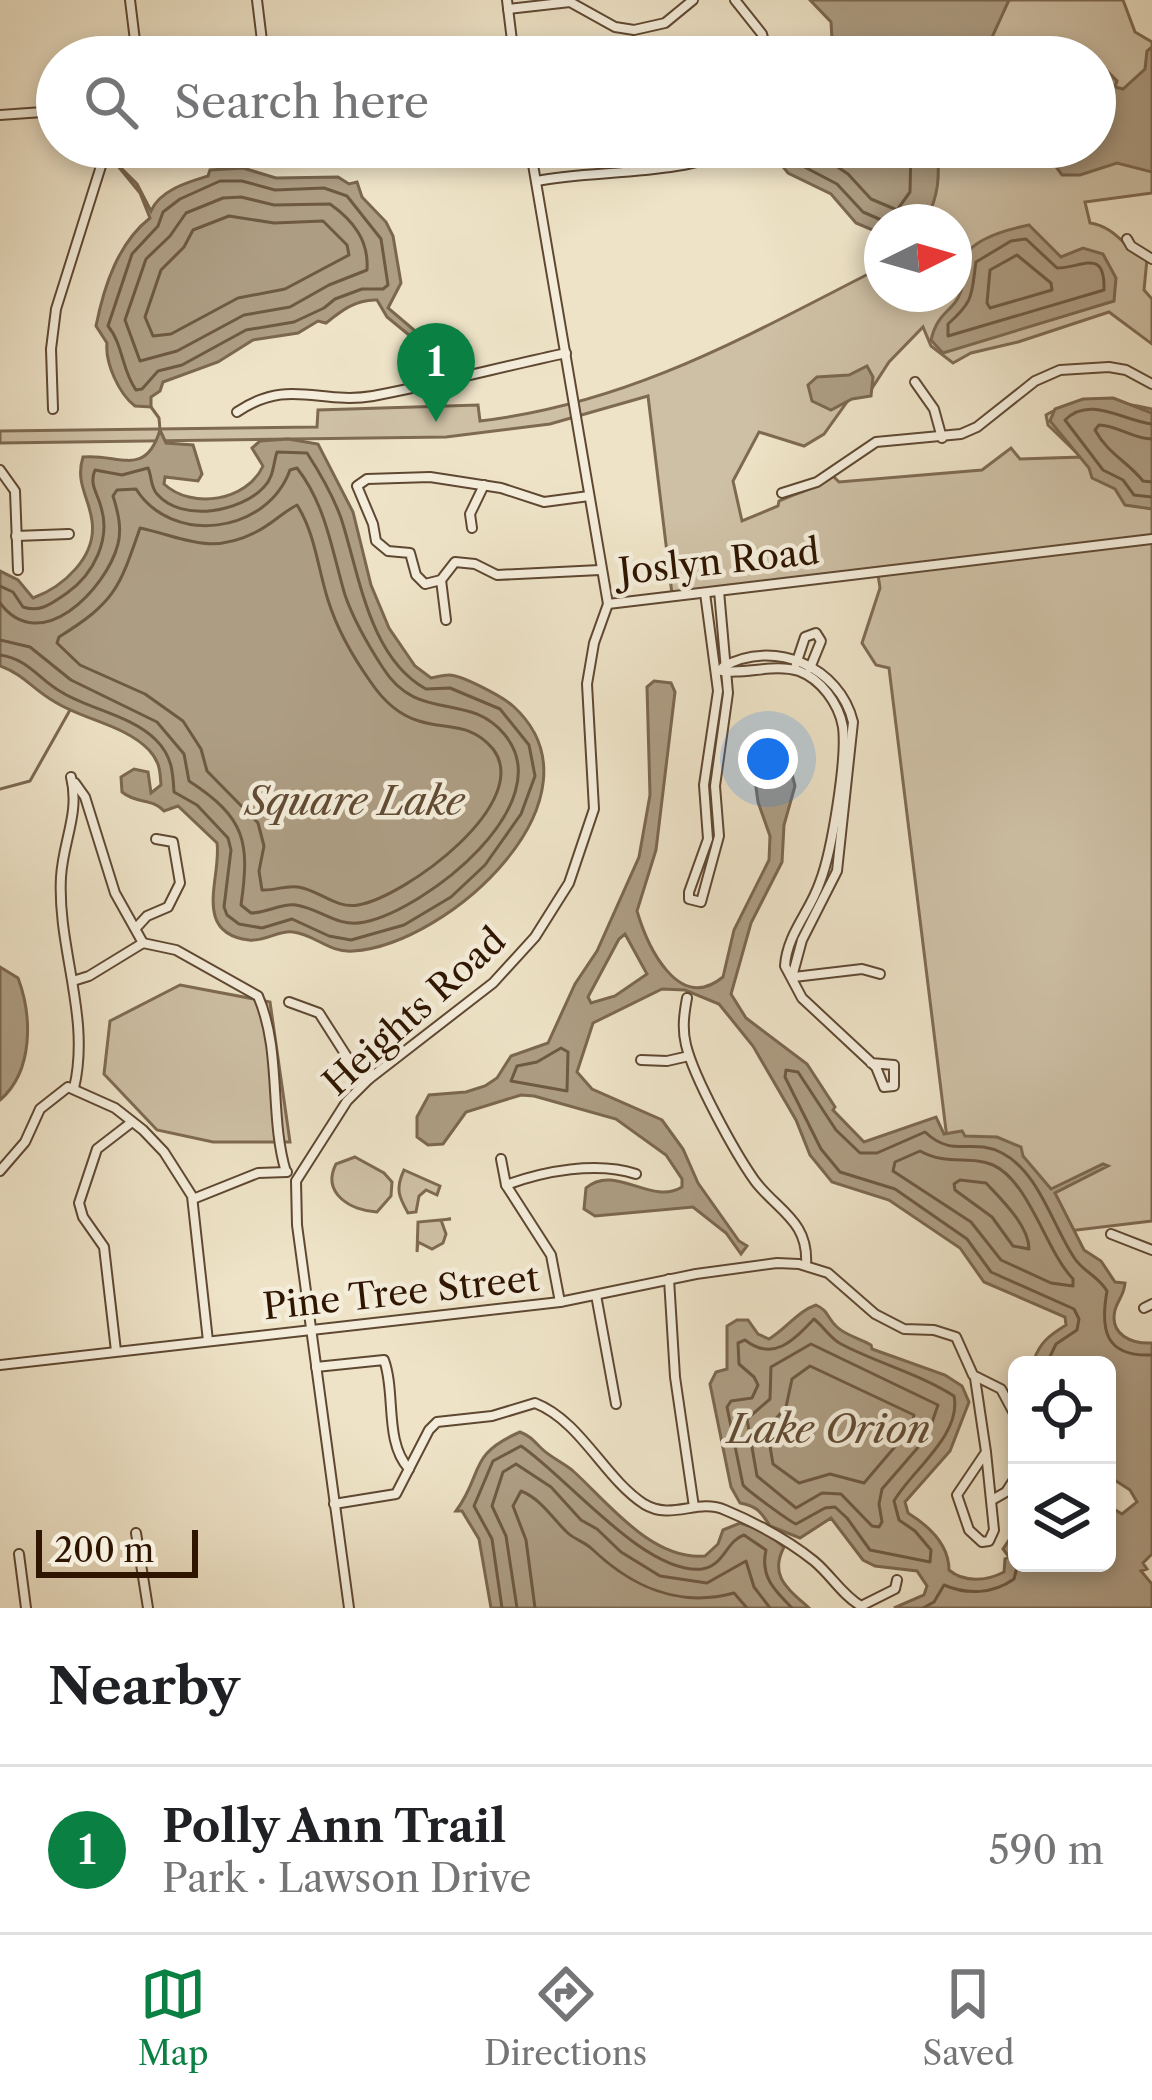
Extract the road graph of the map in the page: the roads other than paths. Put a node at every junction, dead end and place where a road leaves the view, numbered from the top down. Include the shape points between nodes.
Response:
1 (130, 0) edge
2 (257, 0) edge
3 (693, 0) edge
4 (735, 0) edge
5 (508, 4) edge
6 (134, 36) edge
7 (261, 36) edge
8 (512, 36) edge
9 (763, 36) edge
10 (36, 112) edge
11 (0, 115) edge
12 (100, 168) edge
13 (534, 168) edge
14 (630, 168) edge
15 (649, 168) edge
16 (631, 171) junction
17 (536, 181) junction
18 (1127, 238) dead end
19 (1152, 259) edge
20 (566, 353) junction
21 (915, 382) dead end
22 (1152, 385) edge
23 (52, 409) dead end
24 (237, 412) dead end
25 (942, 439) junction
26 (0, 470) edge
27 (484, 485) junction
28 (782, 493) dead end
29 (589, 496) junction
30 (472, 528) dead end
31 (69, 535) dead end
32 (16, 536) junction
33 (1152, 539) edge
34 (18, 569) dead end
35 (600, 570) junction
36 (441, 580) junction
37 (719, 591) junction
38 (705, 593) junction
39 (608, 604) junction
40 (446, 620) dead end
41 (796, 665) junction
42 (727, 669) junction
43 (716, 670) junction
44 (809, 670) junction
45 (156, 838) dead end
46 (136, 928) junction
47 (143, 944) junction
48 (880, 974) dead end
49 (792, 977) junction
50 (73, 981) junction
51 (687, 998) dead end
52 (289, 1002) dead end
53 (689, 1056) junction
54 (641, 1060) dead end
55 (872, 1063) dead end
56 (369, 1079) junction
57 (74, 1088) junction
58 (132, 1121) junction
59 (501, 1159) dead end
60 (0, 1171) edge
61 (286, 1172) junction
62 (636, 1174) dead end
63 (297, 1178) junction
64 (506, 1185) junction
65 (190, 1195) junction
66 (1111, 1234) dead end
67 (1152, 1250) edge
68 (806, 1265) junction
69 (670, 1279) junction
70 (596, 1295) junction
71 (560, 1301) junction
72 (310, 1330) junction
73 (208, 1341) junction
74 (116, 1352) junction
75 (0, 1365) edge
76 (316, 1367) junction
77 (973, 1375) junction
78 (1008, 1402) edge
79 (616, 1404) dead end
80 (986, 1452) junction
81 (409, 1469) junction
82 (1008, 1489) edge
83 (992, 1500) junction
84 (334, 1504) junction
85 (694, 1507) junction
86 (136, 1534) dead end
87 (19, 1554) dead end
88 (897, 1580) dead end
89 (26, 1608) edge
90 (148, 1608) edge
91 (350, 1608) edge

1 - 6 street
2 - 7 street
3 - 5 street via 658,26 634,30 570,2
4 - 9 street
5 - 8 street
10 - 11 street
12 - 23 street via 56,308
13 - 17 street, Joslyn Road
14 - 16 street
15 - 16 street
16 - 17 street
17 - 20 street, Joslyn Road
18 - 19 street
20 - 24 street via 359,398 282,392
20 - 29 street, Joslyn Road
21 - 25 street
22 - 25 street via 1109,367 1060,370 977,427
25 - 28 street via 876,442 817,482
26 - 32 street via 15,491
27 - 29 street via 544,502
27 - 30 street
27 - 36 street via 430,477 360,481 376,541 410,553 425,584
29 - 35 street, Joslyn Road
31 - 32 street
32 - 34 street
33 - 37 street, Joslyn Road
35 - 36 street via 497,575 465,561
35 - 39 street, Joslyn Road
36 - 40 street
37 - 38 street, Joslyn Road
37 - 42 street
38 - 39 street, Joslyn Road
38 - 43 street
39 - 56 street, Heights Road via 587,684 594,809 569,883 494,983
41 - 42 street
41 - 44 street
41 - 44 street via 805,637 816,633
42 - 43 street
42 - 43 street via 714,797 719,836 702,878
44 - 49 street via 835,706 843,744 825,868 786,952
45 - 46 street via 172,842 180,883 168,908
46 - 47 street
46 - 50 street via 71,777 74,818 60,884
47 - 50 street
47 - 61 street via 176,950 258,996
48 - 49 street
49 - 55 street via 802,998
50 - 57 street via 81,1045
51 - 53 street
52 - 56 street via 319,1013
53 - 54 street
53 - 68 street via 747,1169 801,1228
56 - 63 street, Heights Road
57 - 58 street
57 - 60 street via 40,1109
58 - 65 street
58 - 74 street via 97,1149 79,1203 104,1246
59 - 64 street
61 - 63 street
61 - 65 street
62 - 64 street via 601,1168
63 - 72 street
64 - 71 street via 550,1255
65 - 73 street
66 - 67 street
68 - 69 street, Pine Tree Street via 753,1264
68 - 77 street via 840,1281 890,1323 956,1337
69 - 70 street, Pine Tree Street
69 - 85 street
70 - 71 street, Pine Tree Street
70 - 79 street
71 - 72 street, Pine Tree Street
72 - 73 street, Pine Tree Street
72 - 76 street
73 - 74 street, Pine Tree Street
74 - 75 street, Pine Tree Street
76 - 81 street via 376,1358 386,1366 399,1458
76 - 84 street
77 - 78 street via 1001,1389
77 - 80 street
80 - 83 street
80 - 83 street via 958,1495 969,1530 982,1542 994,1530
81 - 84 street via 396,1494
81 - 85 street via 437,1422 535,1403 647,1506 670,1513
82 - 83 street
84 - 91 street
85 - 88 street via 722,1508 773,1534 861,1606
86 - 90 street
87 - 89 street

